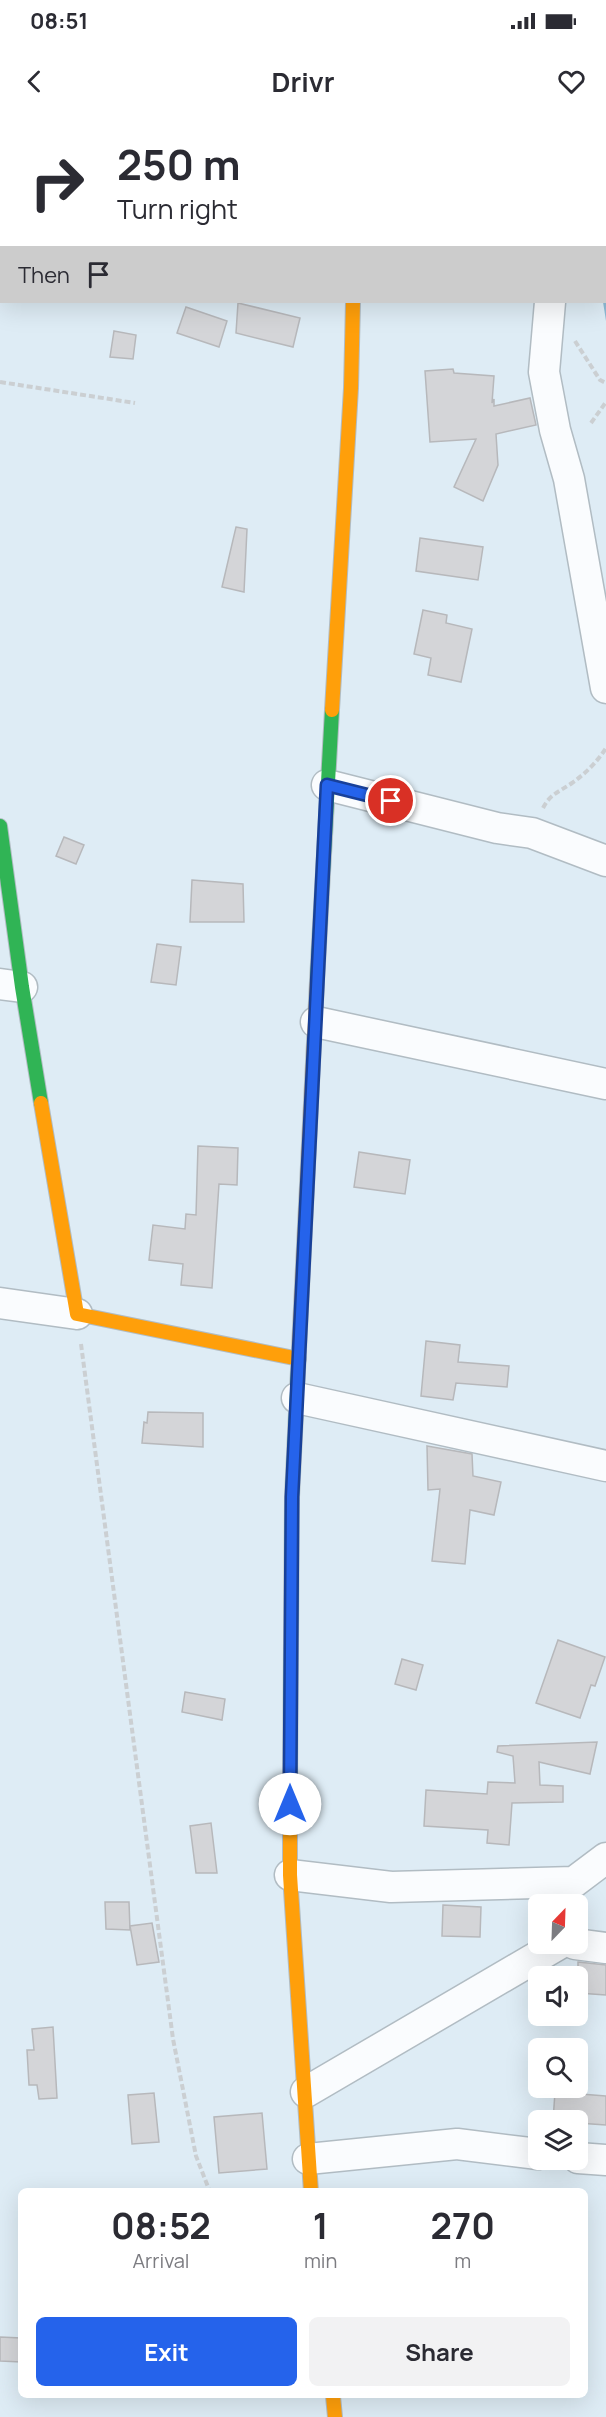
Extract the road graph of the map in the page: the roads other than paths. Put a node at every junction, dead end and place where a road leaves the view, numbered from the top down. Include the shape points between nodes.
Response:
1 (353, 303) edge
2 (550, 303) edge
3 (606, 688) edge
4 (327, 785) junction
5 (0, 826) edge
6 (606, 861) edge
7 (11, 986) edge
8 (316, 1022) junction
9 (606, 1084) edge
10 (0, 1303) edge
11 (77, 1314) junction
12 (299, 1359) junction
13 (297, 1398) junction
14 (606, 1466) edge
15 (606, 1858) edge
16 (290, 1875) junction
17 (572, 1894) edge
18 (588, 1946) edge
19 (606, 1948) edge
20 (542, 1954) edge
21 (306, 2092) junction
22 (528, 2153) edge
23 (308, 2159) junction
24 (588, 2159) edge
25 (606, 2160) edge
26 (311, 2188) edge
27 (333, 2398) edge
28 (335, 2417) edge

1 - 4 main road
2 - 3 street via 544,372 569,479
4 - 6 street via 497,828 532,832
4 - 8 main road
5 - 7 main road
7 - 11 main road
8 - 9 street
8 - 12 main road
10 - 11 street
11 - 12 main road
12 - 13 main road
13 - 14 street
13 - 16 main road via 292,1497
15 - 17 street
16 - 17 street via 391,1887
16 - 21 main road
18 - 19 street
20 - 21 street
21 - 23 main road
22 - 23 street via 457,2144
23 - 26 main road
24 - 25 street
27 - 28 main road

